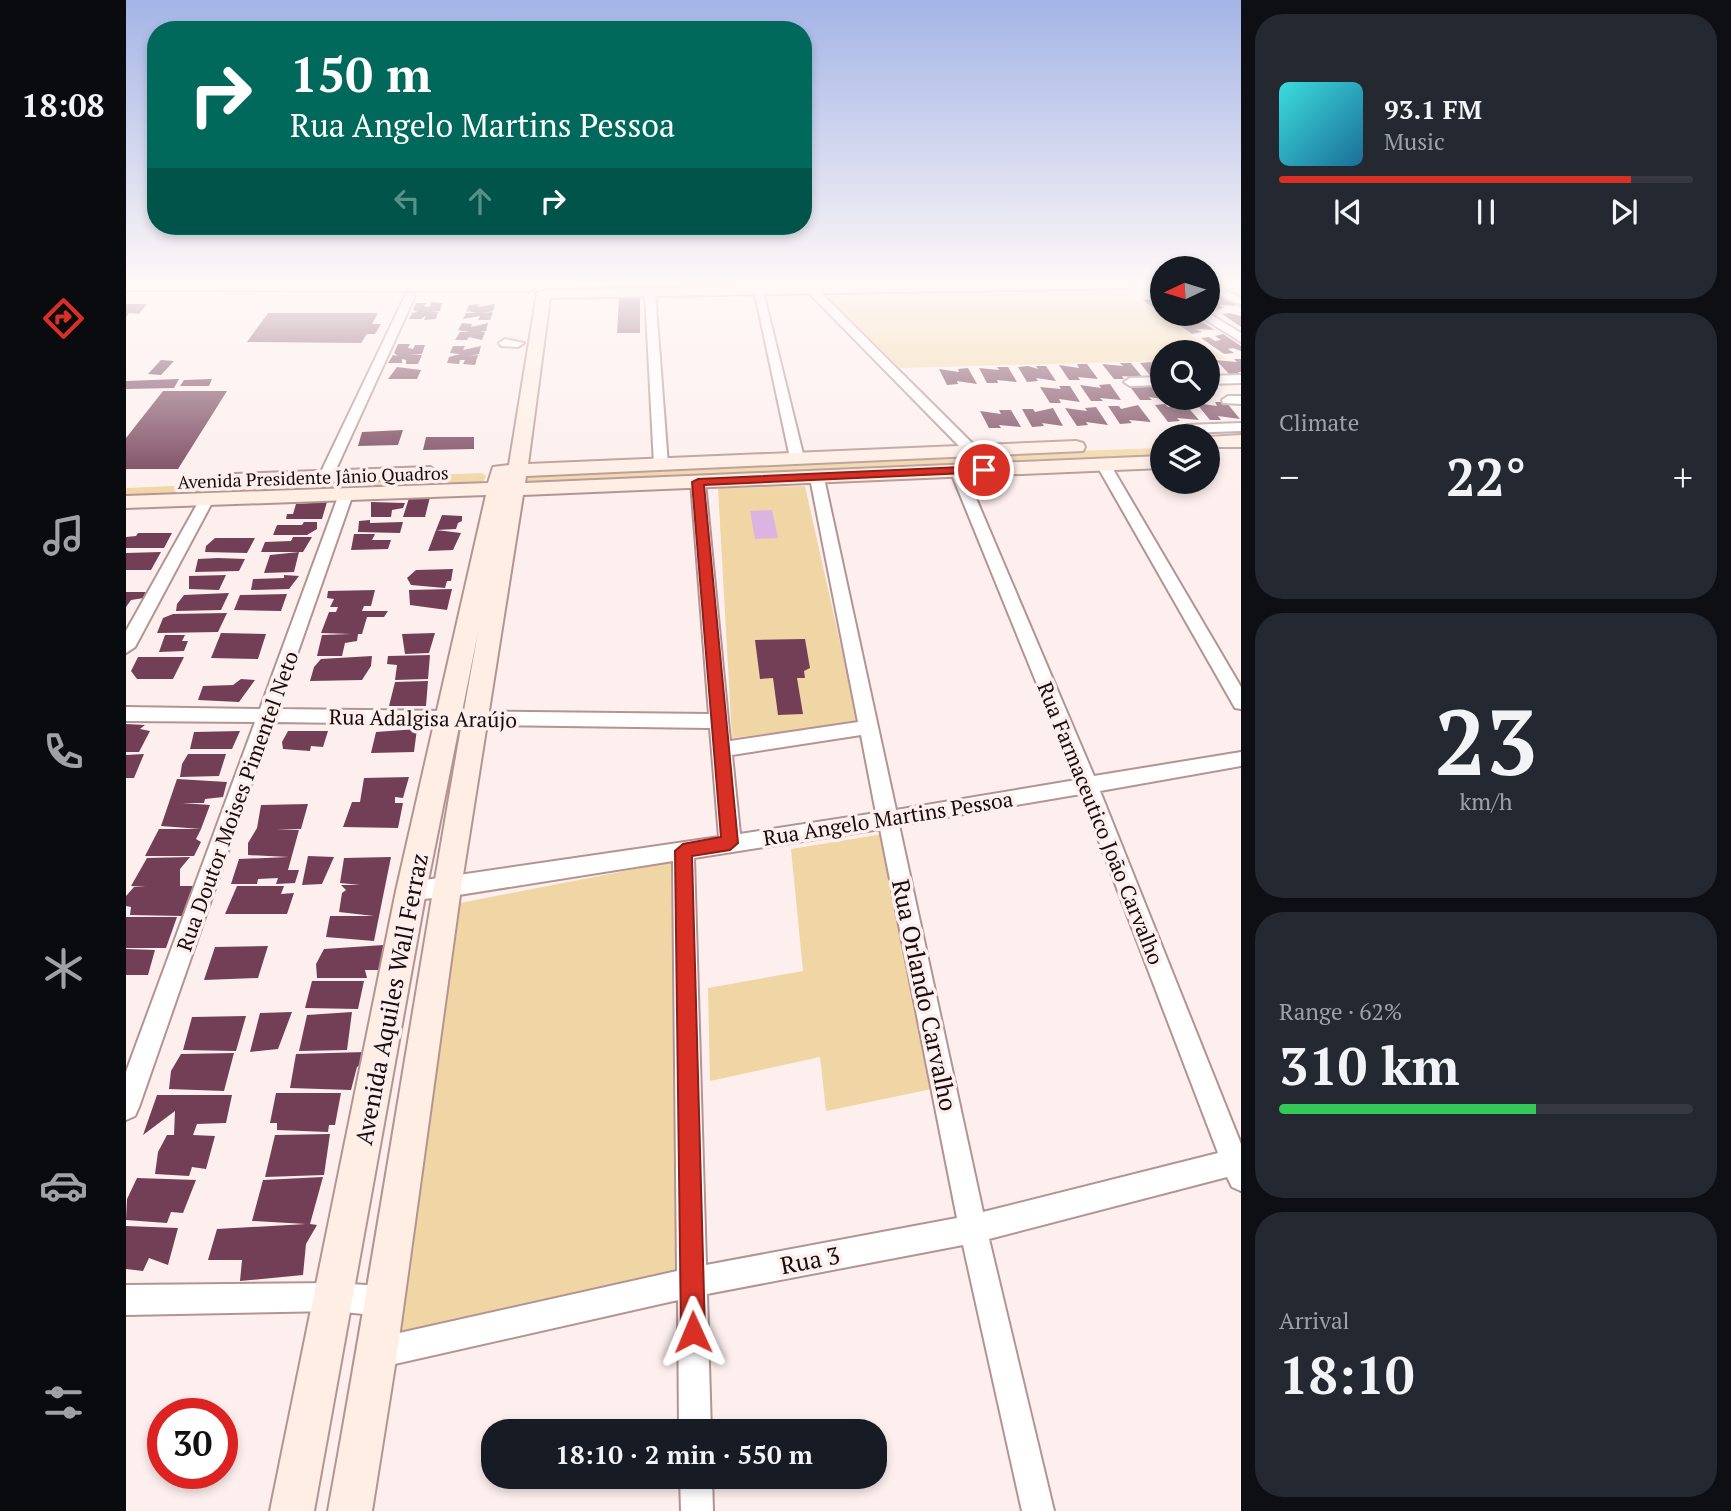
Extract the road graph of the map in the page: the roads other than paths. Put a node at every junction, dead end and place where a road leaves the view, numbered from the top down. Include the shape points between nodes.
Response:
1 (383, 355) edge
2 (524, 355) edge
3 (654, 355) edge
4 (776, 355) edge
5 (876, 355) edge
6 (1241, 379) edge
7 (1220, 380) edge
8 (1150, 381) edge
9 (1130, 382) dead end
10 (943, 400) dead end
11 (923, 402) junction
12 (935, 414) junction
13 (951, 414) dead end
14 (1241, 427) edge
15 (1220, 428) edge
16 (1241, 441) edge
17 (1220, 442) edge
18 (1150, 444) edge
19 (972, 451) junction
20 (797, 458) junction
21 (1241, 459) edge
22 (1220, 460) edge
23 (1150, 462) edge
24 (1103, 464) junction
25 (661, 465) junction
26 (984, 470) junction
27 (957, 471) junction
28 (506, 474) junction
29 (326, 476) junction
30 (817, 478) junction
31 (698, 482) junction
32 (126, 484) edge
33 (346, 494) junction
34 (207, 499) junction
35 (126, 502) edge
36 (126, 647) edge
37 (1241, 704) edge
38 (126, 714) edge
39 (268, 716) junction
40 (463, 719) junction
41 (720, 721) junction
42 (869, 727) junction
43 (721, 750) junction
44 (1241, 759) edge
45 (1088, 785) junction
46 (888, 819) junction
47 (730, 843) junction
48 (683, 851) junction
49 (446, 888) junction
50 (411, 891) junction
51 (126, 1107) edge
52 (1239, 1166) edge
53 (972, 1229) junction
54 (692, 1282) junction
55 (334, 1297) junction
56 (126, 1300) edge
57 (383, 1301) junction
58 (377, 1353) junction
59 (695, 1419) edge
60 (696, 1489) edge
61 (292, 1511) edge
62 (350, 1511) edge
63 (697, 1511) edge
64 (1038, 1511) edge

1 - 29 street
2 - 28 main road, Avenida Aquiles Wall Ferraz
3 - 25 street
4 - 20 street
5 - 11 street
6 - 7 street
8 - 9 street
10 - 11 street
11 - 12 street
12 - 13 street
12 - 19 street
14 - 15 street
16 - 17 main road
18 - 19 main road, Avenida Presidente Jânio Quadros
19 - 20 main road, Avenida Presidente Jânio Quadros
19 - 26 street
20 - 25 main road, Avenida Presidente Jânio Quadros
21 - 22 main road
23 - 24 main road, Avenida Presidente Jânio Quadros
24 - 26 main road, Avenida Presidente Jânio Quadros
24 - 37 street
25 - 28 main road, Avenida Presidente Jânio Quadros
26 - 27 main road, Avenida Presidente Jânio Quadros
27 - 30 main road, Avenida Presidente Jânio Quadros
27 - 45 street, Rua Farmaceutico João Carvalho
28 - 29 main road, Avenida Presidente Jânio Quadros
28 - 31 main road, Avenida Presidente Jânio Quadros
28 - 33 main road, Avenida Presidente Jânio Quadros
28 - 40 main road, Avenida Aquiles Wall Ferraz
29 - 32 main road, Avenida Presidente Jânio Quadros
30 - 31 main road, Avenida Presidente Jânio Quadros
30 - 42 street, Rua Orlando Carvalho
31 - 41 street
33 - 34 main road, Avenida Presidente Jânio Quadros
33 - 39 street, Rua Doutor Moises Pimentel Neto
34 - 35 main road, Avenida Presidente Jânio Quadros
34 - 36 street
38 - 39 street, Rua Adalgisa Araújo
39 - 40 street, Rua Adalgisa Araújo
39 - 51 street, Rua Doutor Moises Pimentel Neto
40 - 41 street, Rua Adalgisa Araújo
40 - 49 main road, Avenida Aquiles Wall Ferraz
40 - 50 main road, Avenida Aquiles Wall Ferraz
41 - 43 street
42 - 43 street
42 - 46 street, Rua Orlando Carvalho
43 - 47 street
44 - 45 street, Rua Angelo Martins Pessoa
45 - 46 street, Rua Angelo Martins Pessoa
45 - 52 street, Rua Farmaceutico João Carvalho
46 - 47 street, Rua Angelo Martins Pessoa
46 - 53 street, Rua Orlando Carvalho
47 - 48 street, Rua Angelo Martins Pessoa
48 - 49 street, Rua Angelo Martins Pessoa
48 - 54 street
49 - 50 street, Rua Angelo Martins Pessoa
49 - 57 main road, Avenida Aquiles Wall Ferraz
50 - 55 main road, Avenida Aquiles Wall Ferraz
52 - 53 street, Rua 3
53 - 54 street, Rua 3
53 - 64 street, Rua Orlando Carvalho
54 - 58 street, Rua 3
54 - 59 street
55 - 56 street
55 - 57 street
55 - 61 main road, Avenida Aquiles Wall Ferraz
57 - 58 main road, Avenida Aquiles Wall Ferraz
58 - 62 main road, Avenida Aquiles Wall Ferraz
60 - 63 street

